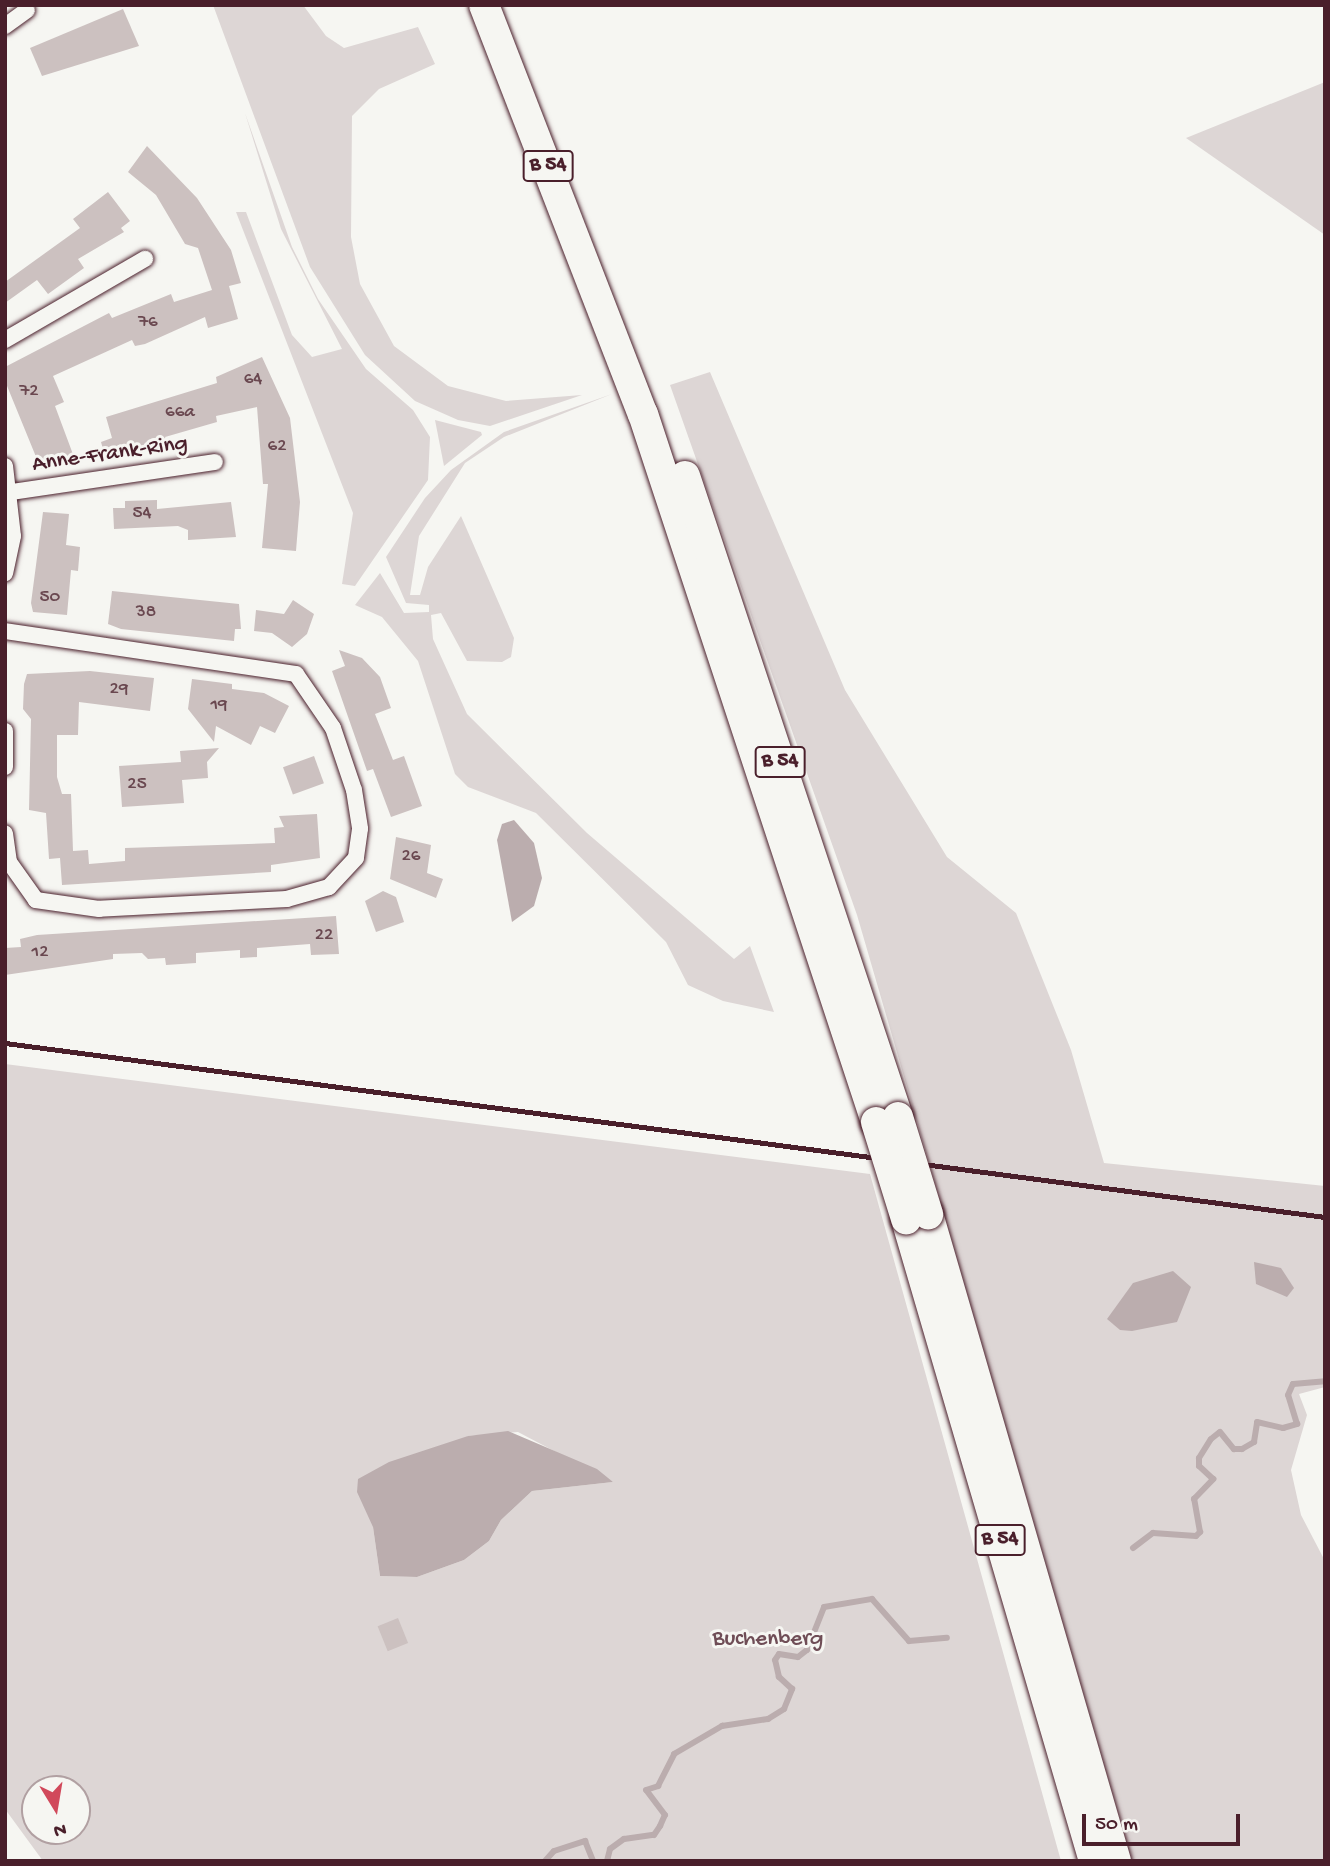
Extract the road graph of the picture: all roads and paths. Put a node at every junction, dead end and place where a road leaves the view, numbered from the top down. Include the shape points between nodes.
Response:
1 (484, 5) edge
2 (506, 5) edge
3 (27, 10) dead end
4 (5, 26) edge
5 (145, 259) dead end
6 (621, 323) junction
7 (5, 340) edge
8 (215, 462) dead end
9 (5, 466) edge
10 (12, 492) junction
11 (5, 573) edge
12 (5, 631) edge
13 (5, 731) edge
14 (5, 767) edge
15 (5, 833) edge
16 (917, 1216) junction
17 (1094, 1861) edge
18 (1116, 1861) edge

1 - 6 highway, B 54
2 - 6 highway, B 54
3 - 4 street
5 - 7 street
6 - 16 highway, B 54, bridge
8 - 10 street, Anne-Frank-Ring
9 - 10 street, Anne-Frank-Ring
10 - 11 street, Anne-Frank-Ring via 13,536
12 - 15 street via 296,674 333,728 354,790 360,829 356,858 329,887 287,899 99,909 36,900 9,862
13 - 14 street
16 - 17 highway, B 54
16 - 18 highway, B 54

